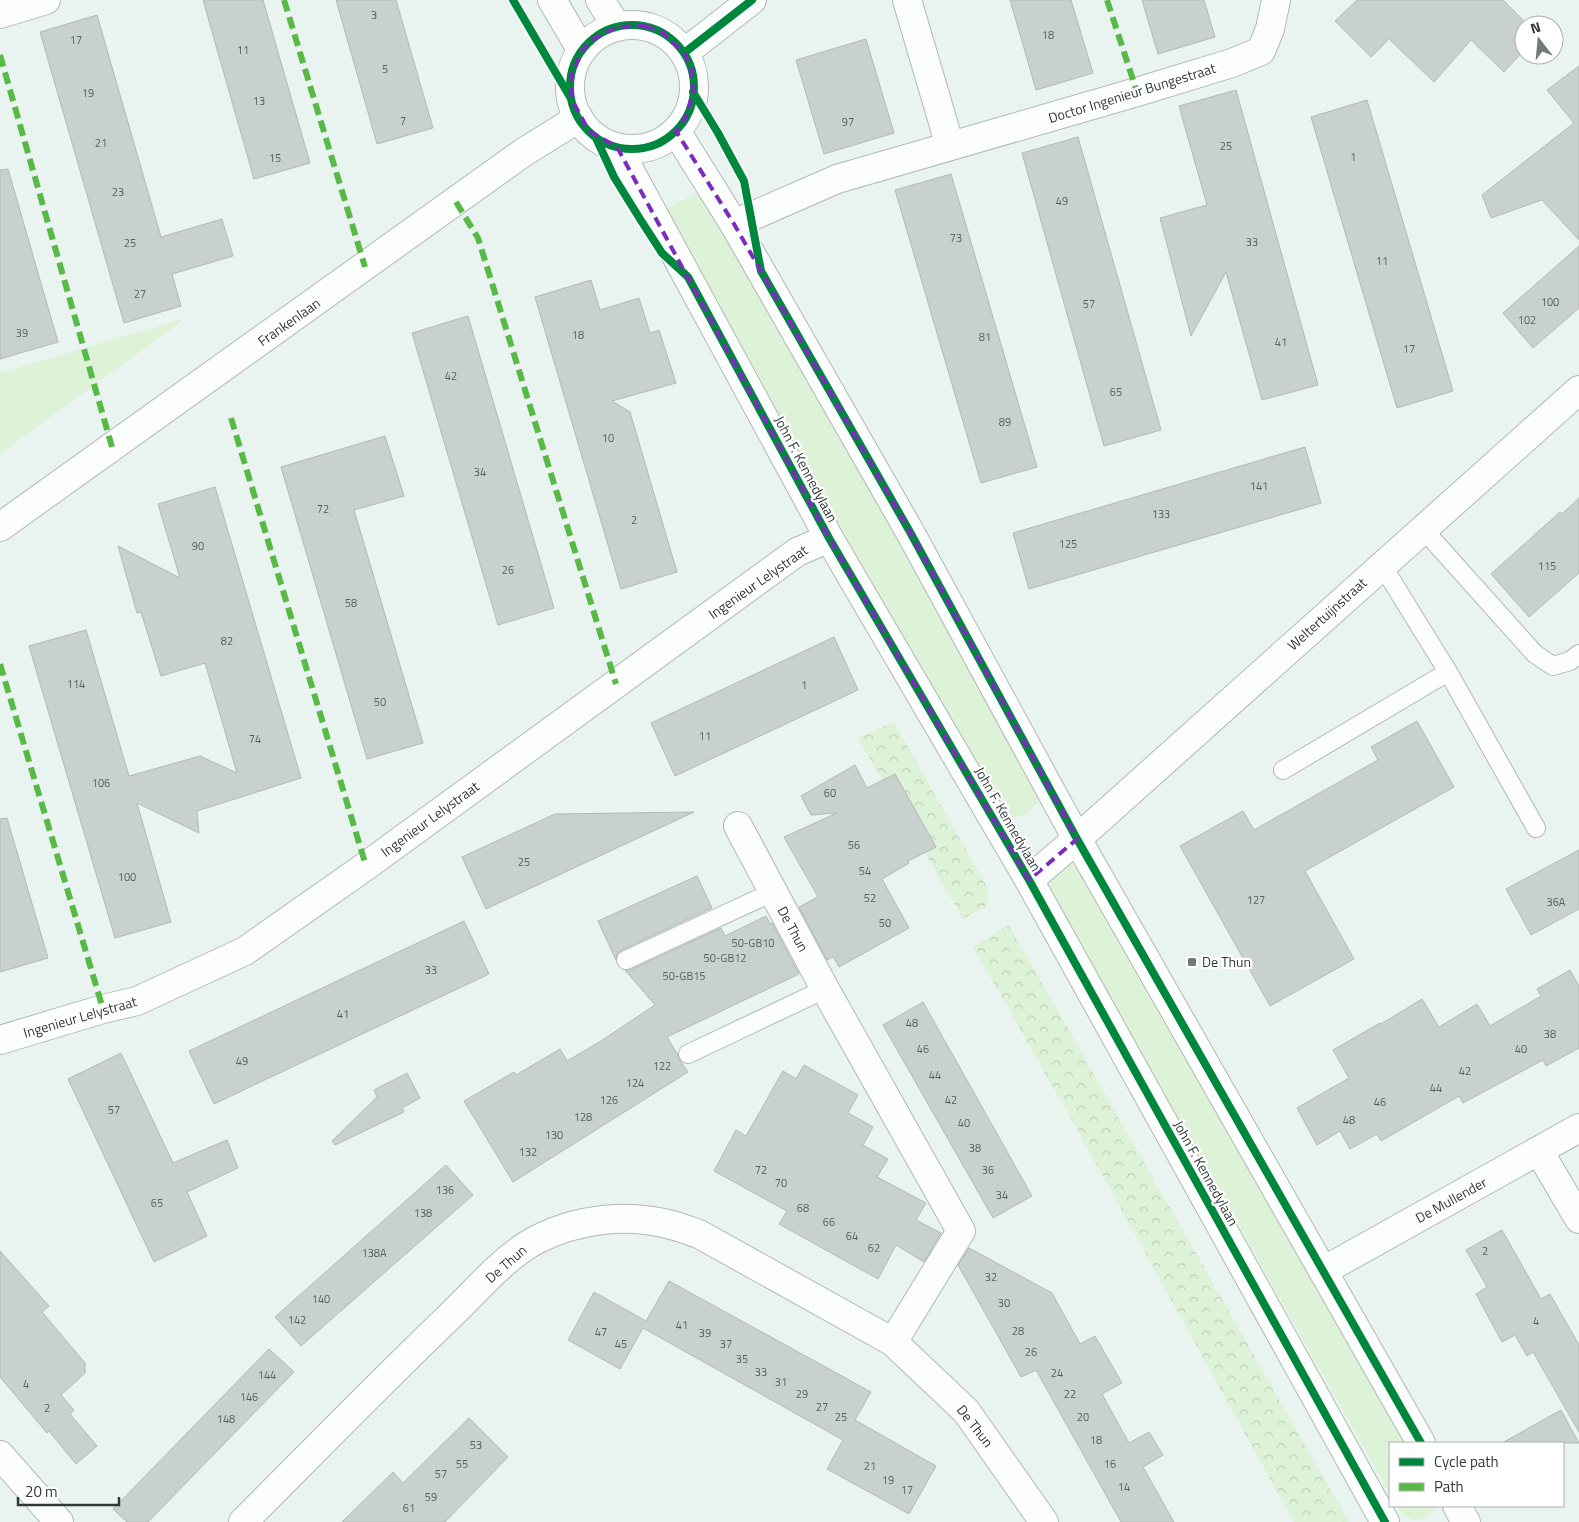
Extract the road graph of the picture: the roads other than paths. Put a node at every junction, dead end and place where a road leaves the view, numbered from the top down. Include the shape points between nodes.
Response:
1 (46, 0) edge
2 (552, 0) edge
3 (600, 0) edge
4 (752, 0) edge
5 (907, 0) edge
6 (1276, 0) edge
7 (0, 14) edge
8 (617, 27) junction
9 (582, 51) junction
10 (684, 53) junction
11 (578, 118) junction
12 (676, 131) junction
13 (617, 146) junction
14 (950, 146) junction
15 (734, 224) junction
16 (1579, 390) edge
17 (0, 527) edge
18 (1423, 529) junction
19 (829, 538) junction
20 (1382, 566) junction
21 (1579, 654) edge
22 (1448, 672) junction
23 (1283, 770) dead end
24 (738, 826) dead end
25 (1536, 828) dead end
26 (1077, 839) junction
27 (1029, 880) junction
28 (773, 892) junction
29 (626, 960) dead end
30 (825, 989) junction
31 (0, 1040) edge
32 (688, 1054) dead end
33 (1579, 1128) edge
34 (1539, 1151) junction
35 (1579, 1219) edge
36 (1323, 1271) junction
37 (893, 1342) junction
38 (1420, 1442) edge
39 (0, 1455) edge
40 (1458, 1507) edge
41 (59, 1522) edge
42 (243, 1522) edge
43 (1044, 1522) edge
44 (1385, 1522) edge
45 (1466, 1522) edge

1 - 7 street
2 - 9 street
3 - 8 street
4 - 10 street
5 - 14 street
6 - 14 street, Doctor Ingenieur Bungestraat via 1261,51 1232,63
8 - 9 street via 591,40
8 - 10 street via 644,26 662,32
9 - 11 street via 575,63 570,86
10 - 12 street via 691,68 694,92 686,117
11 - 13 street via 596,138
11 - 17 street, Frankenlaan via 517,158
12 - 13 street via 642,148
12 - 15 street
13 - 19 street, John F. Kennedylaan
14 - 15 street, Doctor Ingenieur Bungestraat via 837,179
15 - 26 street via 910,532
16 - 18 street, Weltertuijnstraat
18 - 20 street, Weltertuijnstraat
18 - 21 lane via 1535,654 1553,666 1570,661
19 - 27 street, John F. Kennedylaan
19 - 31 street, Ingenieur Lelystraat via 797,552 246,951 137,1001
20 - 22 lane
20 - 26 street, Weltertuijnstraat
22 - 23 lane
22 - 25 lane
24 - 28 street, De Thun
26 - 27 street, Weltertuijnstraat
26 - 36 street
27 - 44 street, John F. Kennedylaan
28 - 29 lane
28 - 30 street, De Thun
30 - 32 lane
30 - 37 street, De Thun via 961,1230
33 - 34 street, De Mullender
34 - 35 street
34 - 36 street, De Mullender
36 - 38 street
37 - 42 street, De Thun via 700,1234 670,1224 640,1220 585,1222 539,1238 518,1250
37 - 43 street, De Thun via 966,1411
39 - 41 street
40 - 45 street

